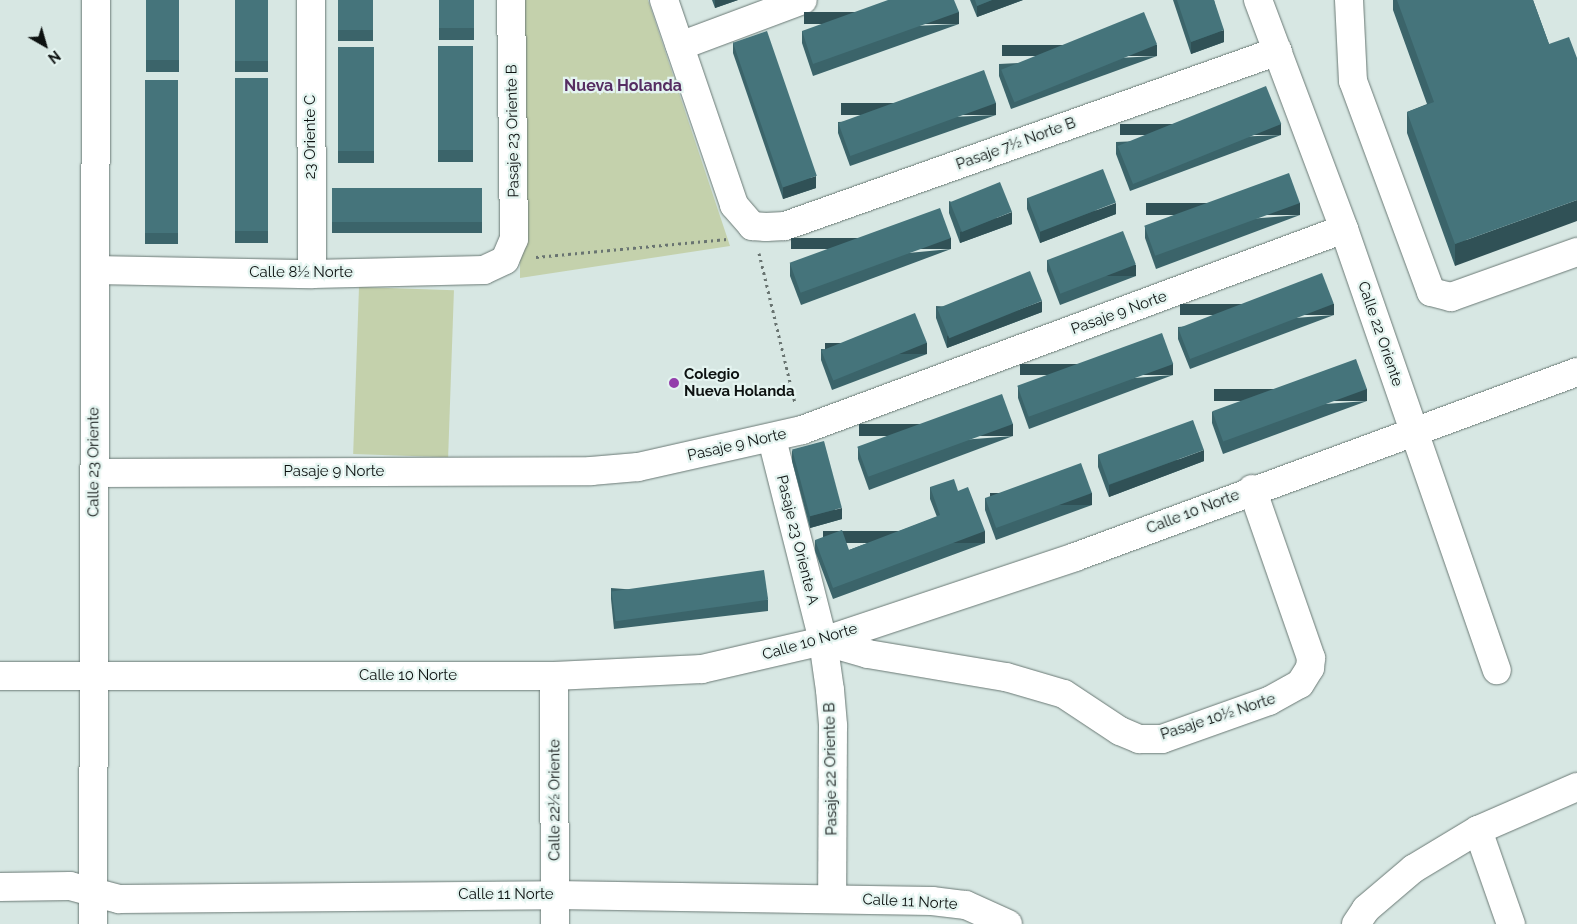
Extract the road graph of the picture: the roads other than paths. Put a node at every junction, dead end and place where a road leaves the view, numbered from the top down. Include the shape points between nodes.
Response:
1 (96, 0) edge
2 (311, 0) edge
3 (511, 0) edge
4 (664, 0) edge
5 (803, 0) edge
6 (1258, 0) edge
7 (1349, 0) edge
8 (680, 46) junction
9 (1278, 51) junction
10 (1344, 229) junction
11 (1577, 252) edge
12 (505, 260) joint
13 (95, 270) junction
14 (312, 274) junction
15 (1577, 372) edge
16 (1412, 430) junction
17 (772, 439) junction
18 (94, 473) junction
19 (1252, 489) junction
20 (823, 641) junction
21 (1497, 670) dead end
22 (93, 675) junction
23 (0, 676) edge
24 (554, 676) junction
25 (1577, 787) edge
26 (1478, 830) junction
27 (0, 887) edge
28 (93, 892) junction
29 (555, 895) junction
30 (832, 899) junction
31 (93, 924) edge
32 (555, 924) edge
33 (1008, 924) edge
34 (1356, 924) edge
35 (1512, 924) edge

1 - 13 street, Calle 23 Oriente
2 - 14 street, 23 Oriente C
3 - 12 street, Pasaje 23 Oriente B via 514,239
4 - 8 street
5 - 8 street
6 - 9 street, Calle 22 Oriente
7 - 11 street via 1353,81 1432,292 1451,297
8 - 9 street, Pasaje 7½ Norte B via 734,205 753,231 785,226
9 - 10 street, Calle 22 Oriente
10 - 16 street, Calle 22 Oriente
10 - 17 street, Pasaje 9 Norte
12 - 14 street, Calle 8½ Norte via 484,270
13 - 14 street, Calle 8½ Norte
13 - 18 street, Calle 23 Oriente
15 - 16 street, Calle 10 Norte
16 - 19 street, Calle 10 Norte
16 - 21 street, Calle 22 Oriente
17 - 18 street, Pasaje 9 Norte via 638,467 590,471
17 - 20 street, Pasaje 23 Oriente A
18 - 22 street, Calle 23 Oriente
19 - 20 street, Calle 10 Norte via 1075,557
19 - 20 street, Pasaje 10½ Norte via 1311,658 1310,668 1300,684 1268,701 1162,739 1139,738 1120,731 1064,694 1006,677 868,654
20 - 24 street, Calle 10 Norte via 702,669
20 - 30 street, Pasaje 22 Oriente B via 833,726
22 - 23 street, Calle 10 Norte
22 - 24 street, Calle 10 Norte
22 - 28 street, Calle 23 Oriente
24 - 29 street, Calle 22½ Oriente
25 - 26 street
26 - 34 street via 1414,869 1366,909
26 - 35 street
27 - 28 street, Calle 11 Norte via 70,886
28 - 29 street, Calle 11 Norte via 119,899
28 - 31 street, Calle 23 Oriente
29 - 30 street, Calle 11 Norte
29 - 32 street, Calle 22½ Oriente
30 - 33 street, Calle 11 Norte via 949,902 982,910

